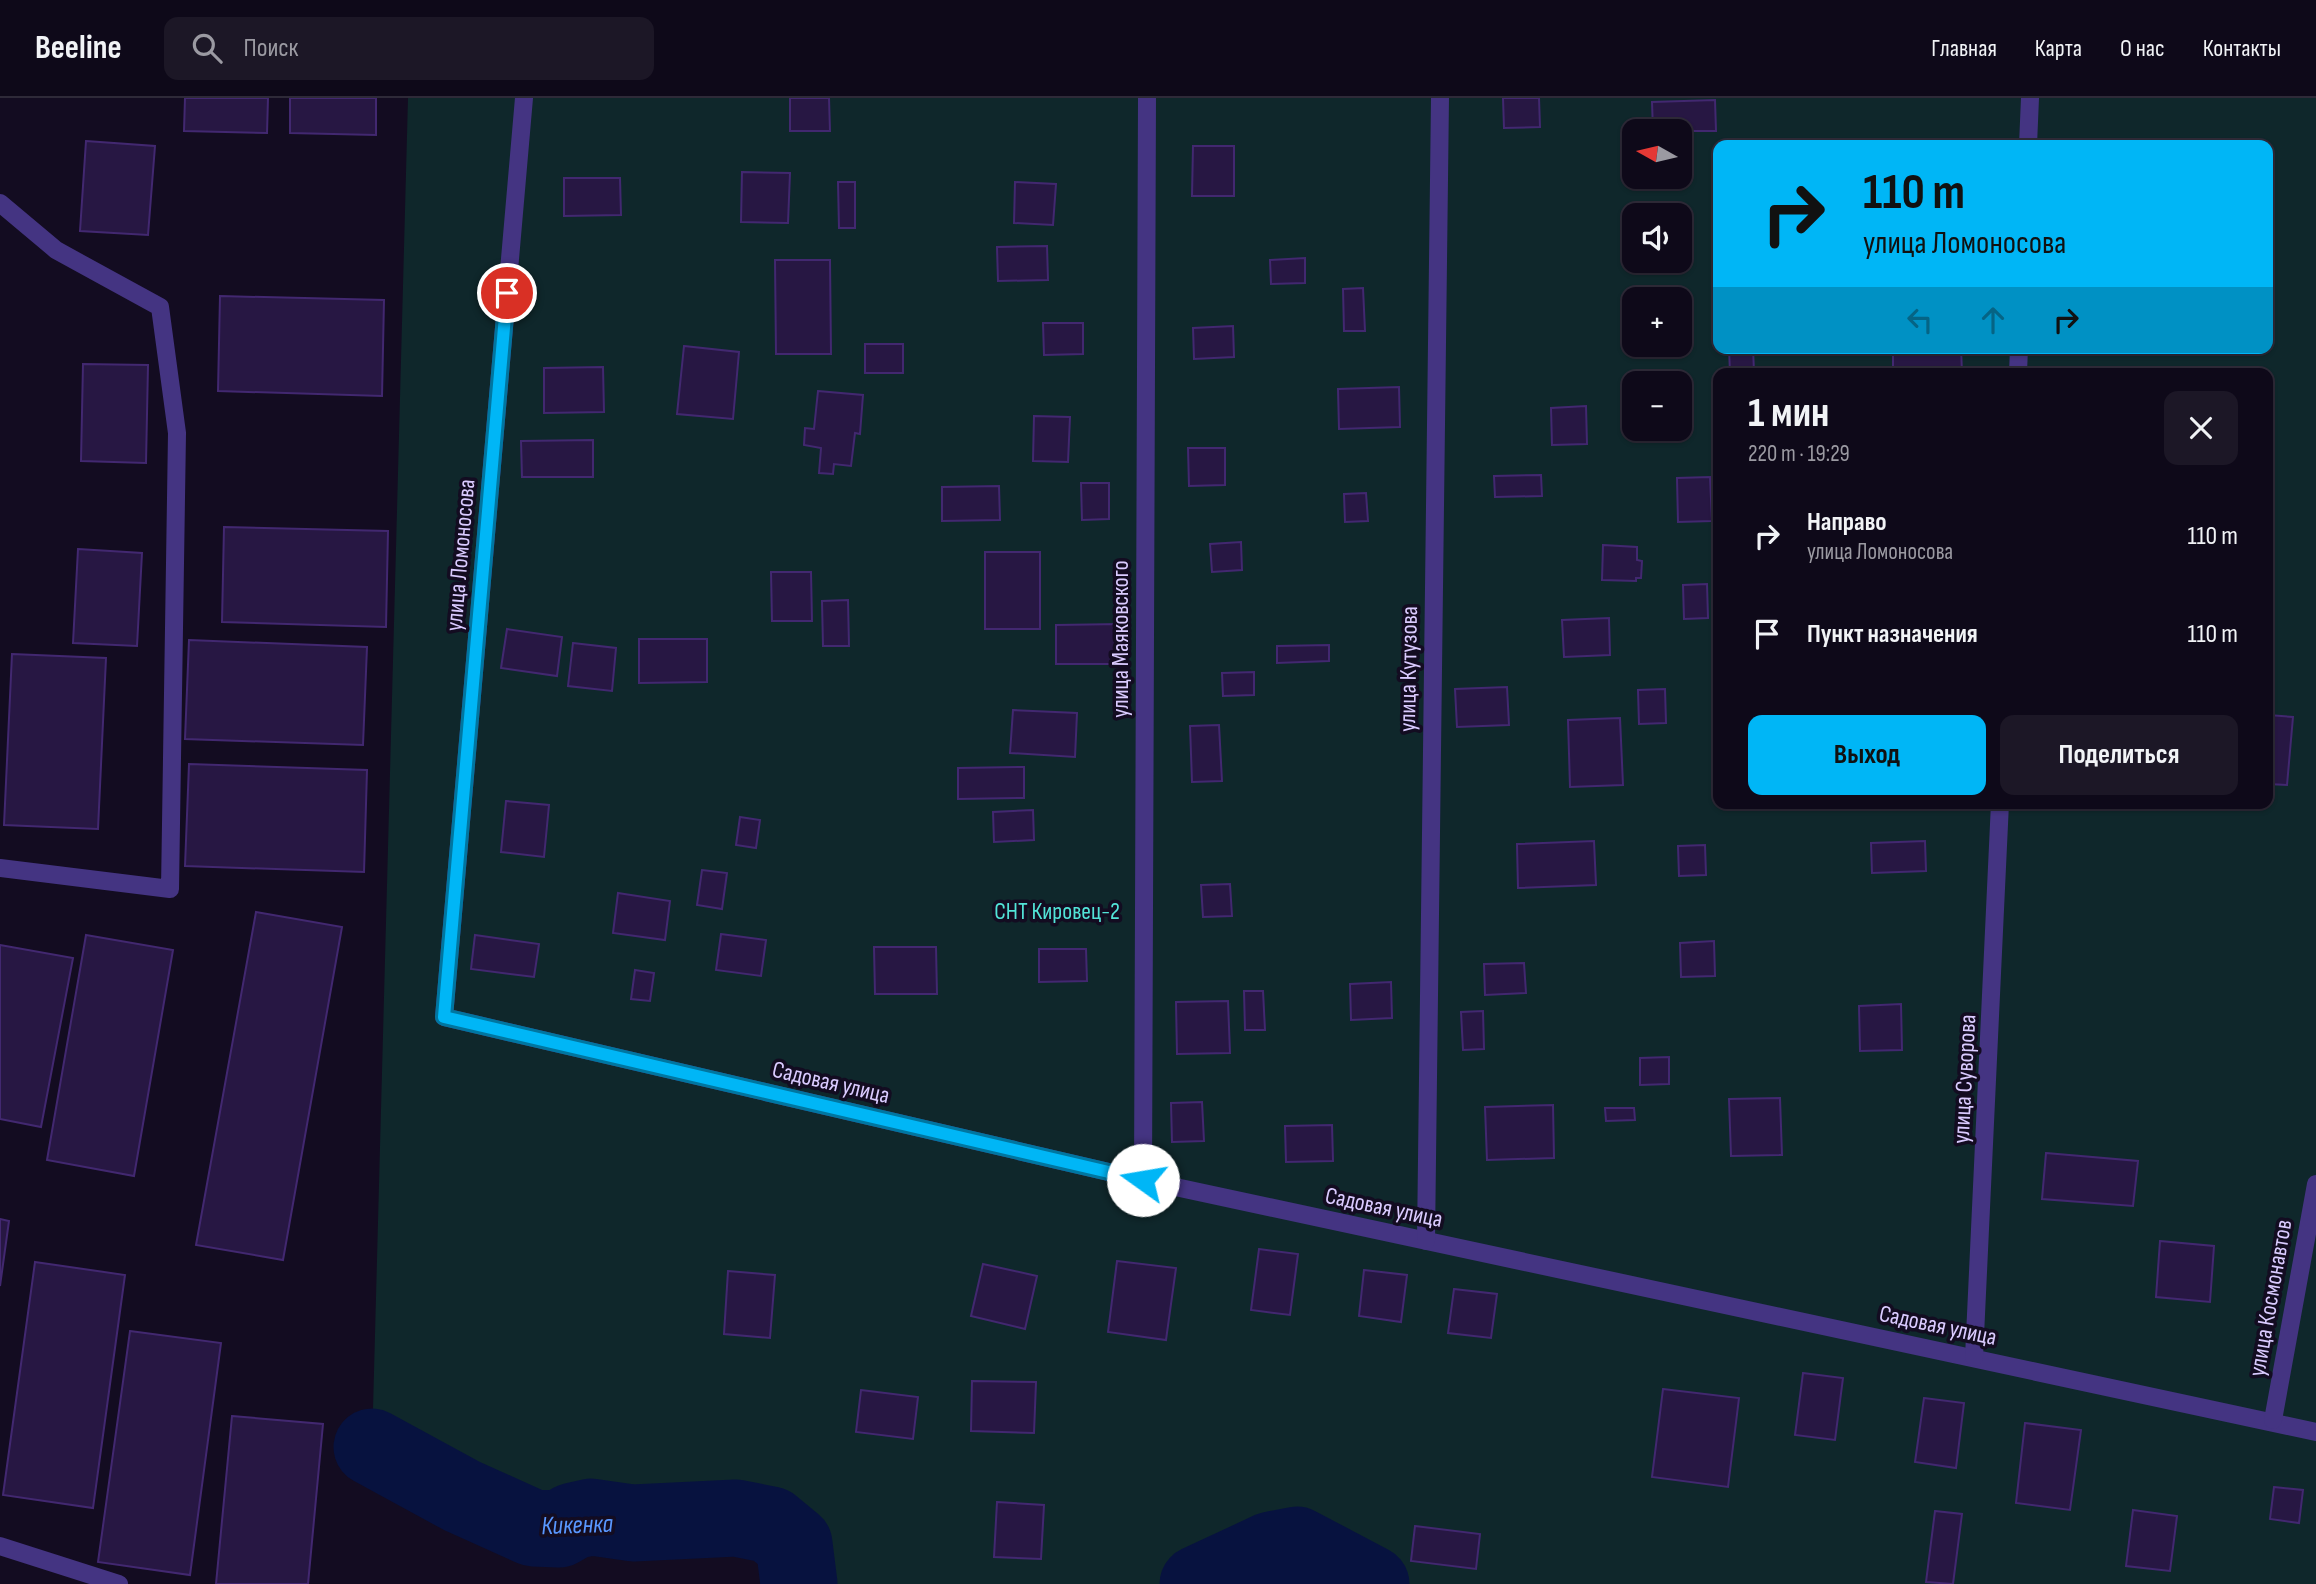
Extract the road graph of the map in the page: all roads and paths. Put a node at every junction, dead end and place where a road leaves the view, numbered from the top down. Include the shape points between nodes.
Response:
1 (524, 98) edge
2 (1147, 98) edge
3 (1440, 98) edge
4 (2030, 98) edge
5 (2028, 140) edge
6 (0, 203) edge
7 (2000, 809) edge
8 (0, 868) edge
9 (444, 1017) joint
10 (1143, 1180) junction
11 (2316, 1184) edge
12 (1426, 1241) junction
13 (1974, 1357) junction
14 (2273, 1420) junction
15 (2316, 1432) edge
16 (0, 1546) edge
17 (119, 1584) edge

1 - 9 street, улица Ломоносова
2 - 10 street, улица Маяковского
3 - 12 street, улица Кутузова
4 - 5 street
6 - 8 street via 56,250 160,307 177,433 170,890
7 - 13 street, улица Суворова
9 - 10 street, Садовая улица
10 - 12 street, Садовая улица
11 - 14 street, улица Космонавтов
12 - 13 street, Садовая улица
13 - 14 street, Садовая улица
14 - 15 street, Садовая улица
16 - 17 street

